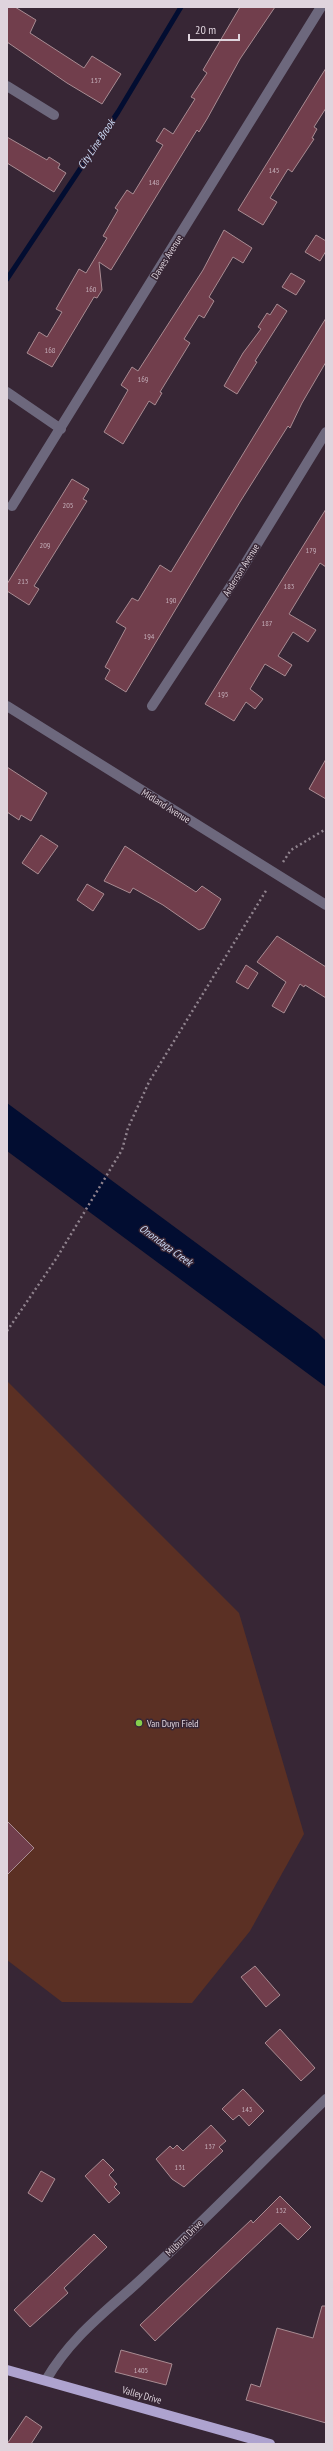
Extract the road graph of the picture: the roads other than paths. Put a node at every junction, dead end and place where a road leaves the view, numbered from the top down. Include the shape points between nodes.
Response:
1 (321, 7) edge
2 (7, 86) edge
3 (54, 115) dead end
4 (7, 392) edge
5 (61, 429) junction
6 (326, 432) edge
7 (12, 506) dead end
8 (7, 706) edge
9 (152, 706) dead end
10 (326, 905) edge
11 (326, 2099) edge
12 (7, 2370) edge
13 (46, 2380) junction
14 (270, 2444) edge

1 - 5 street, Dawes Avenue
2 - 3 street
4 - 5 street
5 - 7 street, Dawes Avenue
6 - 9 street, Anderson Avenue via 240,572
8 - 10 street, Midland Avenue
11 - 13 street, Milburn Drive via 152,2270 84,2330 60,2356
12 - 13 main road, Valley Drive
13 - 14 main road, Valley Drive

